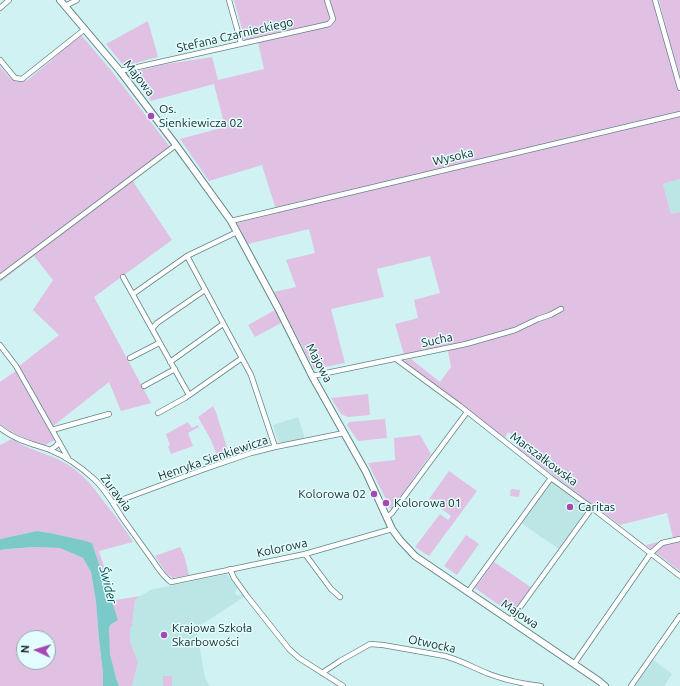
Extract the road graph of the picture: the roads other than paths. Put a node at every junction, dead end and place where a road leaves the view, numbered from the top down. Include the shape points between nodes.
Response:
1 (9, 0) edge
2 (60, 0) edge
3 (77, 0) edge
4 (229, 0) edge
5 (327, 0) edge
6 (656, 0) edge
7 (66, 6) junction
8 (0, 8) edge
9 (85, 29) junction
10 (241, 43) junction
11 (0, 60) edge
12 (120, 71) junction
13 (680, 88) edge
14 (680, 114) edge
15 (176, 145) junction
16 (231, 221) junction
17 (237, 232) junction
18 (187, 256) junction
19 (0, 277) edge
20 (123, 277) dead end
21 (205, 290) junction
22 (133, 294) junction
23 (561, 309) dead end
24 (223, 324) junction
25 (152, 329) junction
26 (159, 343) junction
27 (0, 345) edge
28 (130, 358) dead end
29 (242, 358) junction
30 (396, 359) junction
31 (170, 362) junction
32 (175, 369) junction
33 (312, 376) junction
34 (144, 386) dead end
35 (189, 395) junction
36 (467, 412) junction
37 (109, 414) dead end
38 (158, 414) dead end
39 (0, 428) edge
40 (52, 430) junction
41 (344, 433) junction
42 (59, 442) junction
43 (276, 447) junction
44 (50, 450) junction
45 (68, 458) junction
46 (551, 478) junction
47 (113, 503) junction
48 (592, 508) junction
49 (387, 517) junction
50 (392, 529) junction
51 (680, 539) edge
52 (651, 553) junction
53 (305, 554) junction
54 (230, 569) junction
55 (680, 576) edge
56 (175, 581) joint
57 (468, 592) junction
58 (340, 597) dead end
59 (680, 616) edge
60 (510, 621) junction
61 (574, 664) junction
62 (322, 673) junction
63 (343, 686) edge
64 (541, 686) edge
65 (605, 686) edge
66 (631, 686) edge

1 - 8 street
2 - 7 street, Majowa
3 - 7 street
4 - 10 street
5 - 10 street, Stefana Czarnieckiego via 333,19 329,24
6 - 13 street
7 - 9 street, Majowa
9 - 11 street via 22,79 15,78
9 - 12 street, Majowa
10 - 12 street, Stefana Czarnieckiego
12 - 15 street, Majowa
14 - 16 street, Wysoka
15 - 16 street, Majowa
15 - 19 street
16 - 17 street, Majowa
17 - 18 street
17 - 33 street, Majowa
18 - 21 street
18 - 22 street
20 - 22 street
21 - 24 street
21 - 25 street
22 - 25 street
23 - 30 street, Sucha via 515,330 466,344
24 - 29 street
24 - 31 street
25 - 26 street
26 - 28 street
26 - 31 street
27 - 40 street via 16,366
29 - 35 street
29 - 43 street via 252,375
30 - 33 street, Sucha
30 - 36 street, Marszałkowska
31 - 32 street
32 - 34 street
32 - 35 street
33 - 41 street, Majowa
35 - 38 street
36 - 46 street, Marszałkowska
36 - 49 street
37 - 40 street
39 - 44 street, Żurawia via 29,444
40 - 42 street
41 - 43 street, Henryka Sienkiewicza
41 - 49 street, Majowa
42 - 44 street
42 - 45 street
43 - 47 street, Henryka Sienkiewicza via 251,453
44 - 45 street, Żurawia
45 - 47 street, Żurawia via 94,480
46 - 48 street, Marszałkowska
46 - 57 street
47 - 56 street, Żurawia via 164,575 171,582
48 - 52 street, Marszałkowska
48 - 60 street
49 - 50 street, Majowa
50 - 53 street, Kolorowa
50 - 57 street, Majowa via 415,556
51 - 52 street via 662,543
52 - 55 street, Marszałkowska
52 - 61 street
53 - 54 street, Kolorowa
53 - 58 street
54 - 56 street, Kolorowa
54 - 62 street via 247,596 289,648
57 - 60 street, Majowa
59 - 66 street
60 - 61 street, Majowa
61 - 65 street, Majowa
62 - 63 street
62 - 64 street, Otwocka via 362,648 375,644 455,658 507,680

